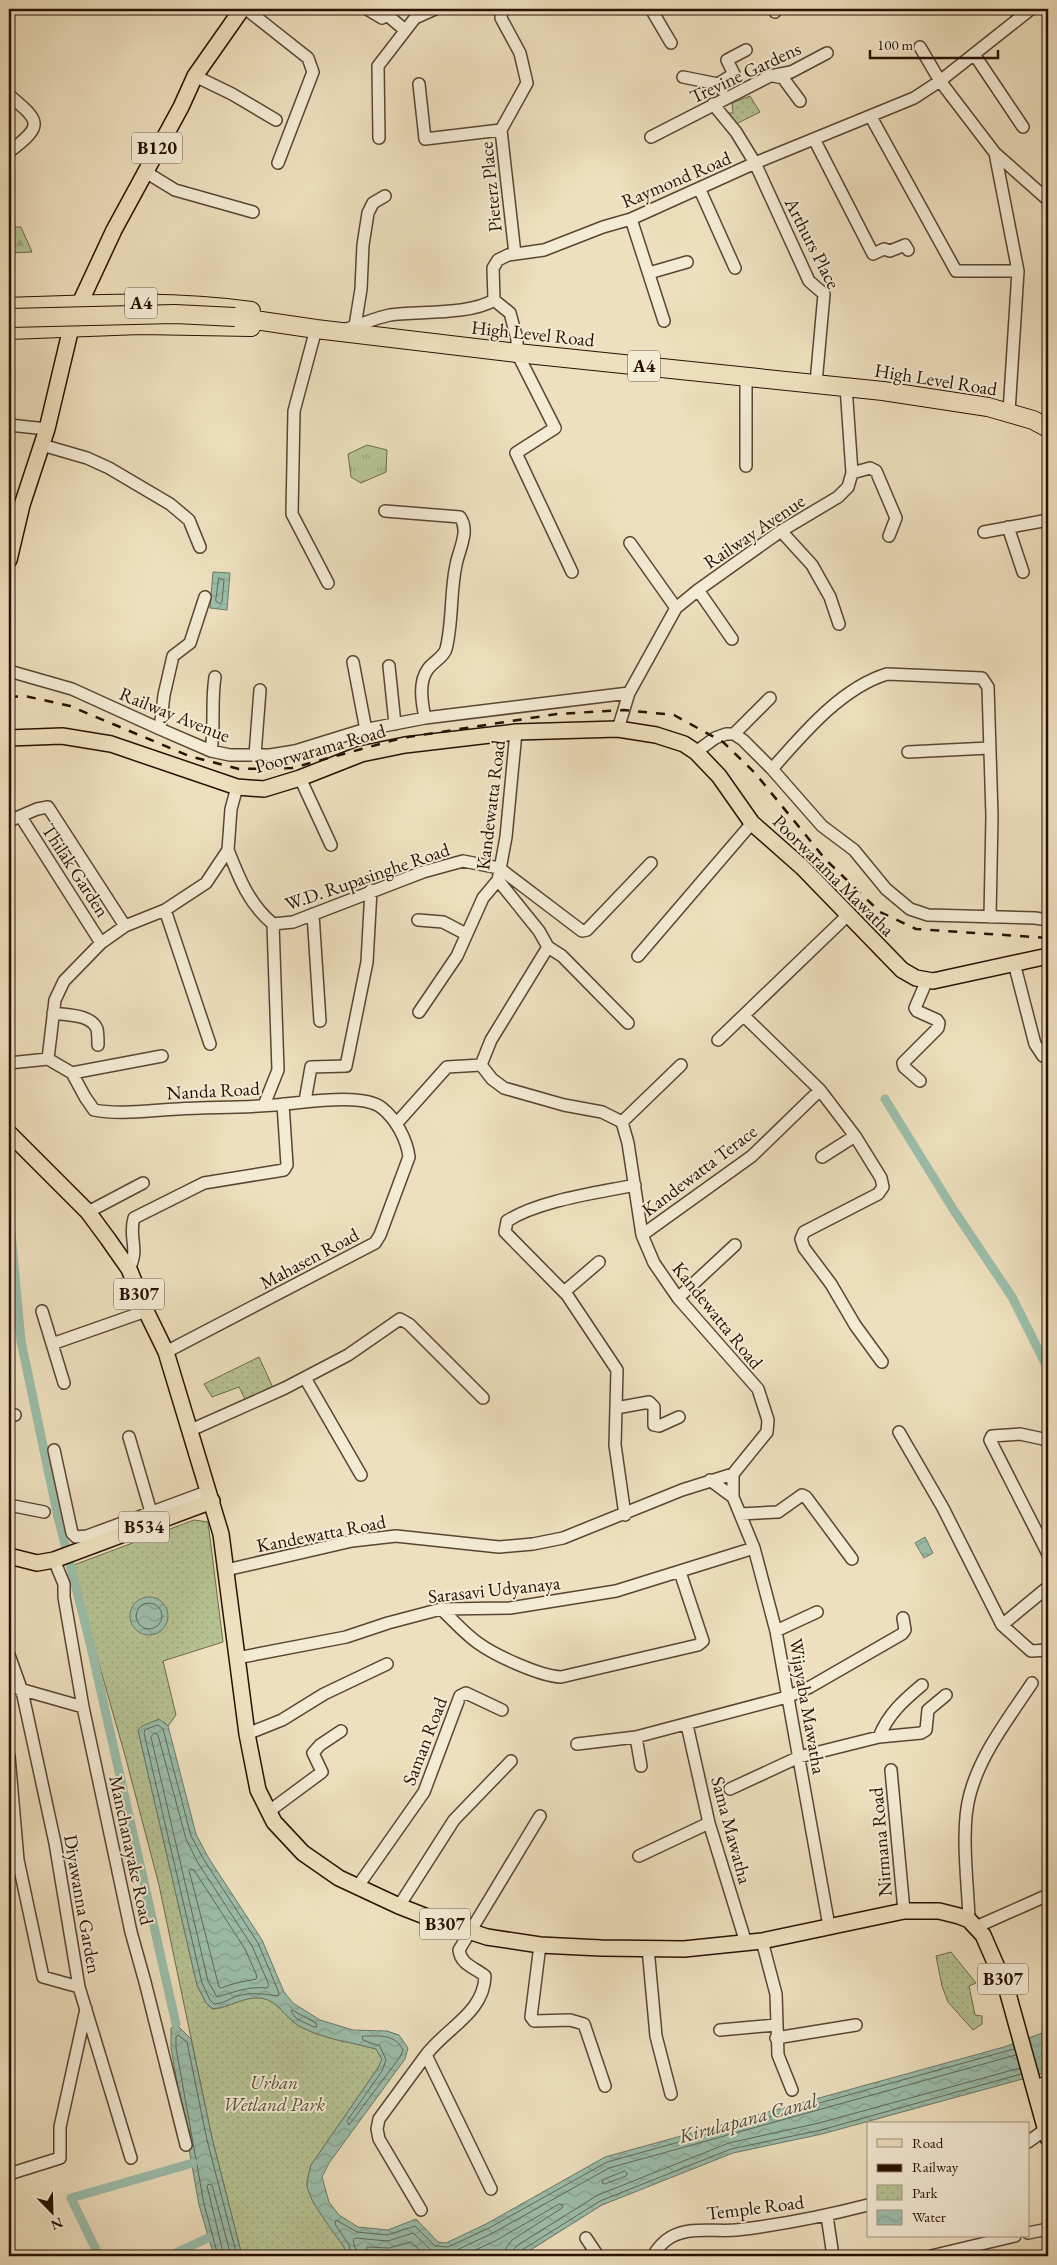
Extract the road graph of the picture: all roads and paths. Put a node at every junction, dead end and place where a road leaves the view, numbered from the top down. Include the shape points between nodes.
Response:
1 (242, 9) edge
2 (246, 9) edge
3 (367, 9) edge
4 (435, 9) edge
5 (502, 9) edge
6 (651, 9) edge
7 (1031, 9) edge
8 (405, 30) junction
9 (671, 43) dead end
10 (920, 47) dead end
11 (746, 50) dead end
12 (827, 53) dead end
13 (974, 54) junction
14 (195, 76) junction
15 (771, 76) junction
16 (684, 77) dead end
17 (940, 80) junction
18 (419, 84) dead end
19 (718, 84) junction
20 (9, 95) edge
21 (727, 97) junction
22 (800, 101) dead end
23 (713, 104) junction
24 (870, 117) junction
25 (276, 120) dead end
26 (1023, 126) dead end
27 (501, 130) junction
28 (651, 137) dead end
29 (379, 138) dead end
30 (814, 139) junction
31 (9, 152) edge
32 (995, 153) junction
33 (278, 163) dead end
34 (755, 163) junction
35 (144, 171) junction
36 (700, 190) junction
37 (385, 196) dead end
38 (1048, 200) edge
39 (253, 212) dead end
40 (631, 219) junction
41 (908, 250) dead end
42 (515, 254) junction
43 (687, 262) dead end
44 (736, 268) dead end
45 (1018, 271) junction
46 (649, 274) junction
47 (82, 299) junction
48 (494, 300) junction
49 (141, 303) junction
50 (29, 306) junction
51 (9, 307) edge
52 (9, 318) edge
53 (664, 321) dead end
54 (267, 323) junction
55 (141, 325) junction
56 (71, 328) junction
57 (347, 329) junction
58 (9, 330) edge
59 (31, 330) junction
60 (316, 330) junction
61 (517, 353) junction
62 (746, 376) junction
63 (816, 383) junction
64 (846, 386) junction
65 (1010, 412) junction
66 (9, 425) edge
67 (1048, 428) edge
68 (47, 429) junction
69 (42, 445) junction
70 (746, 466) dead end
71 (852, 473) junction
72 (385, 511) dead end
73 (1048, 520) edge
74 (1008, 527) junction
75 (781, 531) junction
76 (984, 532) dead end
77 (889, 536) dead end
78 (630, 543) dead end
79 (200, 547) dead end
80 (9, 560) edge
81 (572, 572) dead end
82 (1023, 572) dead end
83 (328, 583) dead end
84 (698, 590) junction
85 (205, 597) dead end
86 (676, 608) junction
87 (839, 624) dead end
88 (732, 640) dead end
89 (353, 662) dead end
90 (389, 666) dead end
91 (9, 671) edge
92 (215, 677) dead end
93 (260, 690) dead end
94 (629, 693) junction
95 (770, 698) dead end
96 (425, 718) junction
97 (395, 724) junction
98 (618, 729) junction
99 (160, 730) junction
100 (366, 730) junction
101 (516, 732) junction
102 (734, 734) junction
103 (9, 738) edge
104 (988, 748) junction
105 (211, 751) junction
106 (696, 752) junction
107 (908, 752) dead end
108 (255, 756) junction
109 (772, 769) junction
110 (300, 778) junction
111 (237, 787) junction
112 (20, 817) junction
113 (9, 821) edge
114 (752, 823) junction
115 (331, 845) dead end
116 (228, 850) junction
117 (651, 864) dead end
118 (498, 874) junction
119 (371, 890) junction
120 (165, 910) junction
121 (313, 914) junction
122 (849, 914) junction
123 (990, 917) junction
124 (418, 920) dead end
125 (1048, 920) edge
126 (273, 924) junction
127 (125, 926) junction
128 (466, 934) junction
129 (101, 942) junction
130 (548, 947) junction
131 (638, 956) dead end
132 (1048, 956) edge
133 (1014, 963) junction
134 (927, 980) junction
135 (419, 1012) dead end
136 (53, 1013) junction
137 (744, 1016) junction
138 (320, 1021) dead end
139 (628, 1023) dead end
140 (718, 1040) dead end
141 (210, 1044) dead end
142 (98, 1046) dead end
143 (162, 1056) dead end
144 (1048, 1058) edge
145 (48, 1059) junction
146 (9, 1063) edge
147 (481, 1065) junction
148 (681, 1065) dead end
149 (72, 1074) junction
150 (920, 1081) dead end
151 (820, 1090) junction
152 (305, 1101) junction
153 (283, 1104) junction
154 (264, 1105) junction
155 (622, 1122) junction
156 (396, 1124) junction
157 (9, 1133) edge
158 (854, 1136) junction
159 (408, 1145) joint
160 (822, 1157) dead end
161 (142, 1183) dead end
162 (635, 1185) junction
163 (88, 1212) junction
164 (642, 1235) junction
165 (735, 1245) dead end
166 (600, 1262) dead end
167 (129, 1269) junction
168 (564, 1292) junction
169 (678, 1298) junction
170 (42, 1311) dead end
171 (146, 1311) junction
172 (52, 1344) junction
173 (166, 1352) junction
174 (882, 1362) dead end
175 (305, 1378) junction
176 (64, 1383) dead end
177 (482, 1398) dead end
178 (616, 1408) junction
179 (679, 1418) dead end
180 (191, 1430) junction
181 (900, 1432) dead end
182 (129, 1438) dead end
183 (1048, 1440) edge
184 (54, 1450) dead end
185 (733, 1474) junction
186 (361, 1475) dead end
187 (710, 1480) junction
188 (210, 1496) junction
189 (733, 1497) junction
190 (9, 1504) edge
191 (44, 1512) dead end
192 (151, 1512) junction
193 (740, 1514) junction
194 (626, 1515) junction
195 (754, 1548) junction
196 (1048, 1554) edge
197 (9, 1556) edge
198 (852, 1559) dead end
199 (54, 1560) junction
200 (226, 1570) junction
201 (680, 1572) junction
202 (1048, 1587) edge
203 (441, 1609) junction
204 (817, 1612) dead end
205 (903, 1618) dead end
206 (1002, 1625) junction
207 (776, 1631) junction
208 (1048, 1650) edge
209 (9, 1655) edge
210 (237, 1658) junction
211 (387, 1664) dead end
212 (1032, 1683) dead end
213 (922, 1685) dead end
214 (9, 1686) edge
215 (22, 1691) junction
216 (946, 1695) dead end
217 (786, 1697) junction
218 (83, 1707) junction
219 (502, 1710) dead end
220 (687, 1725) junction
221 (342, 1731) dead end
222 (247, 1734) junction
223 (636, 1737) junction
224 (879, 1737) junction
225 (577, 1744) dead end
226 (9, 1756) edge
227 (799, 1757) junction
228 (511, 1761) dead end
229 (641, 1766) dead end
230 (891, 1770) dead end
231 (730, 1789) dead end
232 (268, 1812) junction
233 (540, 1816) dead end
234 (709, 1822) junction
235 (639, 1856) dead end
236 (358, 1886) junction
237 (1048, 1895) edge
238 (399, 1906) junction
239 (904, 1911) junction
240 (973, 1923) junction
241 (828, 1926) junction
242 (470, 1933) junction
243 (762, 1941) junction
244 (746, 1942) junction
245 (540, 1945) junction
246 (648, 1948) junction
247 (79, 1987) junction
248 (86, 2009) junction
249 (776, 2025) junction
250 (856, 2025) dead end
251 (720, 2030) dead end
252 (776, 2038) junction
253 (426, 2055) junction
254 (1039, 2084) edge
255 (605, 2086) dead end
256 (792, 2090) dead end
257 (671, 2094) dead end
258 (1047, 2126) edge
259 (1030, 2140) edge
260 (186, 2145) dead end
261 (131, 2158) dead end
262 (9, 2174) edge
263 (491, 2190) dead end
264 (867, 2205) edge
265 (421, 2210) dead end
266 (827, 2216) junction
267 (1048, 2228) edge
268 (1030, 2232) edge
269 (586, 2238) dead end
270 (1007, 2238) edge
271 (598, 2256) edge
272 (653, 2256) edge
273 (833, 2256) edge
274 (930, 2256) edge

1 - 14 main road, B120
2 - 33 street via 308,58 313,72
3 - 8 street via 382,18 387,15
4 - 8 street via 414,18
5 - 27 street, Pieterz Place via 502,18 520,53 528,83
6 - 9 street
7 - 13 street, Raymond Road
8 - 29 street via 378,66
10 - 17 street
11 - 19 street via 727,60 734,74
12 - 15 street, Trevine Gardens via 791,72
13 - 17 street, Raymond Road
13 - 26 street
14 - 25 street
14 - 35 main road, B120
15 - 21 street, Trevine Gardens
15 - 22 street via 783,78
16 - 19 street
17 - 24 street, Raymond Road via 914,98
17 - 32 street
18 - 27 street via 425,139
19 - 21 street
20 - 31 street via 32,114 34,122 29,137
21 - 23 street, Trevine Gardens
23 - 28 street, Trevine Gardens
23 - 34 street, Arthurs Place
24 - 30 street, Raymond Road
24 - 45 street via 956,271
27 - 42 street, Pieterz Place
30 - 34 street, Raymond Road
30 - 41 street via 874,254 905,245
32 - 38 street
32 - 45 street
34 - 36 street, Raymond Road
34 - 63 street, Arthurs Place via 809,281 824,294
35 - 39 street via 175,190
35 - 47 main road, B120
36 - 40 street, Raymond Road
36 - 44 street
37 - 57 street via 373,203 368,213 361,289
40 - 42 street, Raymond Road via 544,250
40 - 46 street
42 - 48 street, Raymond Road via 498,260 493,268
43 - 46 street
45 - 65 street
46 - 53 street
47 - 49 highway, A4
47 - 50 highway, A4
47 - 56 main road, B120
48 - 57 street via 474,308 389,315
48 - 61 street via 510,313
49 - 54 highway, A4 via 194,304 257,312
49 - 55 highway
50 - 51 highway, A4
50 - 59 highway
52 - 54 highway, High Level Road / A4, bridge via 175,314 235,317
54 - 55 highway, A4 via 252,328
54 - 60 highway, High Level Road / A4
55 - 56 highway, A4
56 - 59 highway, A4
56 - 68 main road, B120
57 - 60 highway, High Level Road / A4
57 - 61 highway, High Level Road / A4
58 - 59 highway, A4
60 - 83 street via 294,411 292,514
61 - 62 highway, High Level Road / A4
61 - 81 street via 555,428 516,453
62 - 63 highway, High Level Road / A4
62 - 70 street
63 - 64 highway, High Level Road / A4
64 - 65 highway, High Level Road / A4
64 - 71 street
65 - 67 highway, High Level Road / A4
66 - 68 street
68 - 69 main road, B120
69 - 79 street via 110,468 170,504 188,520
69 - 80 main road, B120 via 22,505
71 - 75 street, Railway Avenue via 848,487 838,497
71 - 77 street via 870,468 876,470 896,518
72 - 96 street via 460,517 464,522 455,566 446,652 427,670 422,686
73 - 74 street
74 - 76 street
74 - 82 street
75 - 84 street, Railway Avenue
75 - 87 street via 812,565 830,597
78 - 86 street
84 - 86 street, Railway Avenue
84 - 88 street
85 - 99 street via 190,643 172,656
86 - 94 street, Railway Avenue
89 - 100 street
90 - 97 street
91 - 99 street, Railway Avenue via 72,689
92 - 105 street
93 - 108 street
94 - 96 street, Railway Avenue
94 - 98 street, Railway Avenue
95 - 102 street
96 - 97 street, Railway Avenue
97 - 100 street, Railway Avenue
98 - 101 main road, Poorwarama Road
98 - 106 main road, Poorwarama Mawatha via 656,735 684,744
99 - 105 street, Railway Avenue
100 - 108 street, Railway Avenue via 295,751
101 - 110 main road, Poorwarama Road via 405,745 361,754
101 - 118 street, Kandewatta Road via 506,836
102 - 106 street via 715,738
102 - 109 street
103 - 111 main road, Poorwarama Road via 62,736 112,744
104 - 107 street
104 - 109 street via 988,688 982,678 887,674 858,687 812,724
104 - 123 street via 992,816
105 - 108 street, Railway Avenue
106 - 114 main road, Poorwarama Mawatha via 719,776
109 - 123 street via 822,826 854,850 886,889 910,909 928,914
110 - 111 main road, Poorwarama Road via 264,789
110 - 115 street
111 - 116 street via 231,809
112 - 113 street
112 - 127 street via 48,807
112 - 129 street, Thilak Garden
114 - 122 main road, Poorwarama Mawatha via 802,866
114 - 131 street
116 - 120 street via 206,883
116 - 126 street, W.D. Rupasinghe Road via 244,890 260,913
117 - 118 street via 587,930 582,931
118 - 119 street, W.D. Rupasinghe Road via 463,862
118 - 128 street
118 - 130 street, Kandewatta Road
119 - 121 street, W.D. Rupasinghe Road
119 - 152 street via 367,962 346,1066 311,1067
120 - 127 street
120 - 141 street
121 - 126 street, W.D. Rupasinghe Road via 293,922
121 - 138 street
122 - 134 main road, Poorwarama Mawatha via 902,970
122 - 137 street
123 - 125 street
124 - 128 street via 443,922
126 - 154 street via 278,1070
127 - 129 street
128 - 135 street via 457,956
129 - 136 street via 64,981
130 - 139 street via 562,956
130 - 147 street via 491,1040
132 - 133 main road, Poorwarama Mawatha
133 - 134 main road, Poorwarama Mawatha via 952,978
133 - 144 street via 1036,1044
134 - 150 street via 915,1008 937,1020 938,1028 903,1062 904,1067
136 - 142 street via 90,1020 97,1029
136 - 145 street
137 - 140 street
137 - 151 street
143 - 149 street
145 - 146 street
145 - 149 street
147 - 155 street via 504,1088 602,1112
147 - 156 street via 446,1067
148 - 155 street
149 - 154 street, Nanda Road via 84,1098 94,1110 102,1112
151 - 158 street
151 - 164 street, Kandewatta Terace via 752,1156
152 - 153 street, Nanda Road
152 - 156 street, Nanda Road via 337,1099 382,1107
153 - 154 street, Nanda Road
153 - 167 street via 287,1165 284,1170 204,1184 134,1218 131,1229 136,1249
155 - 162 street, Kandewatta Road
156 - 159 street, Nanda Road
157 - 163 main road, B307
158 - 160 street
158 - 174 street via 881,1178 883,1187 878,1194 804,1232 801,1239
159 - 173 street, Mahasen Road via 409,1157 375,1243
161 - 163 street
162 - 164 street, Kandewatta Road
162 - 168 street via 559,1202 516,1215 507,1221 505,1232
163 - 167 main road, B307
164 - 169 street, Kandewatta Road via 654,1264
165 - 169 street
166 - 168 street
167 - 171 main road, B307
168 - 178 street via 618,1370
169 - 185 street, Kandewatta Road via 758,1390 768,1420 767,1432
170 - 172 street
171 - 172 street
171 - 173 main road, B307
172 - 176 street
173 - 180 main road, B307
175 - 177 street via 348,1355 400,1318
175 - 180 street
175 - 186 street
178 - 179 street via 649,1402 654,1407 654,1425
178 - 194 street via 615,1445
180 - 188 main road, B307
181 - 206 street via 943,1508
182 - 192 street
183 - 196 street via 1020,1434 992,1436 990,1440
184 - 192 street via 72,1533 76,1537 87,1536
185 - 187 street, Kandewatta Road
185 - 189 street
187 - 189 street
187 - 194 street, Kandewatta Road
188 - 192 street
188 - 199 main road, B534
188 - 200 main road, B307 via 221,1534
189 - 193 street, Wijayaba Mawatha
190 - 191 street
193 - 195 street, Wijayaba Mawatha
193 - 198 street via 778,1512 802,1495 806,1496
194 - 200 street, Kandewatta Road via 563,1538 532,1544 499,1547 396,1536 352,1542
195 - 201 street, Sarasavi Udyanaya
195 - 207 street, Wijayaba Mawatha
197 - 199 main road, B534 via 37,1563
199 - 218 street, Manchanayake Road via 64,1584
200 - 210 main road, B307
201 - 203 street, Sarasavi Udyanaya via 616,1591 519,1606
201 - 203 street via 704,1641 561,1677 524,1667 479,1644
202 - 206 street
203 - 210 street, Sarasavi Udyanaya via 388,1622 346,1637
204 - 207 street
205 - 217 street via 902,1634 810,1687
206 - 208 street via 1031,1650
207 - 217 street, Wijayaba Mawatha
209 - 215 street, Diyawanna Garden
210 - 222 main road, B307
211 - 222 street via 324,1694 282,1720
212 - 240 street via 984,1757 970,1794 966,1826
213 - 224 street via 899,1705 884,1724
214 - 215 street
215 - 218 street
215 - 247 street, Diyawanna Garden via 56,1843
216 - 224 street via 928,1710 926,1730
217 - 220 street
217 - 227 street, Wijayaba Mawatha
218 - 260 street, Manchanayake Road via 131,1932
219 - 236 street, Saman Road via 466,1693 460,1696 424,1792
220 - 223 street
220 - 234 street, Sama Mawatha
221 - 232 street via 313,1753 322,1772
222 - 232 main road, B307 via 258,1790
223 - 225 street
223 - 229 street
224 - 227 street
226 - 247 street via 18,1860 43,1976
227 - 231 street
227 - 241 street, Wijayaba Mawatha
228 - 238 street via 454,1820
230 - 239 street, Nirmana Road
232 - 236 main road, B307 via 303,1852 340,1878
233 - 242 street
234 - 235 street
234 - 244 street, Sama Mawatha
236 - 238 main road, B307
237 - 240 street
238 - 242 main road, B307
239 - 240 main road, B307 via 939,1911
239 - 241 main road, B307
240 - 254 main road, B307 via 983,1935 1007,1990
241 - 243 main road, B307
242 - 245 main road, B307
242 - 253 street via 459,1950 460,1957 485,1976 484,1989 471,2012
243 - 244 main road, B307
243 - 249 street via 776,1994
244 - 246 main road, B307 via 684,1949
245 - 246 main road, B307
245 - 255 street via 531,2017 534,2021 570,2020 584,2024
246 - 257 street via 656,2036
247 - 248 street, Diyawanna Garden
248 - 261 street, Diyawanna Garden
248 - 262 street via 60,2128 60,2158
249 - 251 street
249 - 252 street
250 - 252 street
252 - 256 street via 778,2055
253 - 263 street
253 - 265 street via 379,2119 377,2129 379,2139
254 - 258 main road, B307
258 - 259 street
264 - 266 street, Temple Road
266 - 272 street, Temple Road via 735,2230 688,2232 671,2237
266 - 273 street
267 - 268 street
269 - 271 street
270 - 274 street

